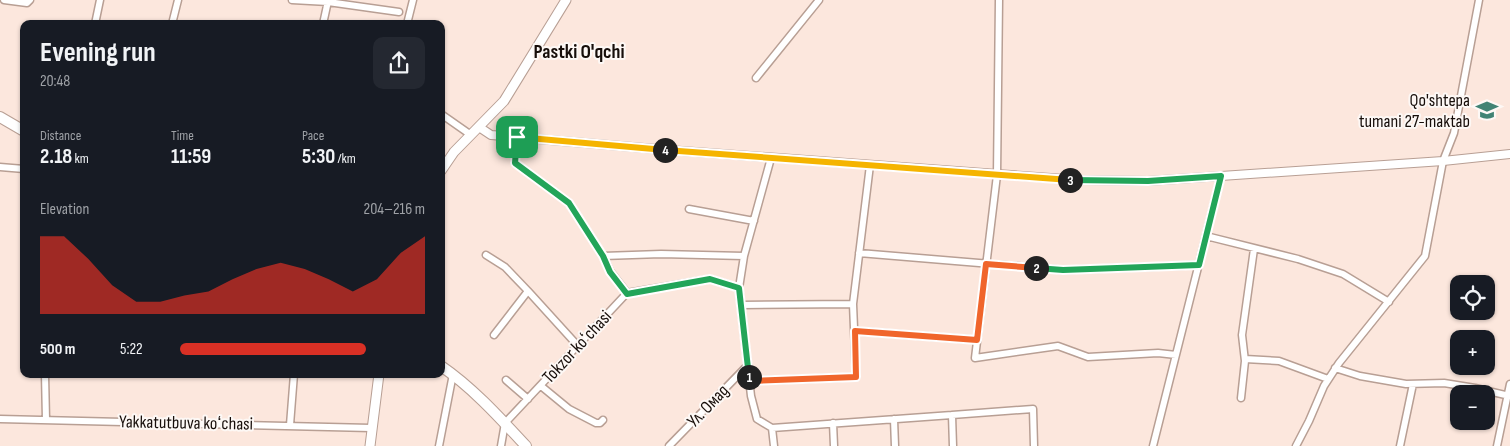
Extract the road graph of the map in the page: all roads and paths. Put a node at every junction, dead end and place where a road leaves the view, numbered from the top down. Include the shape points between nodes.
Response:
1 (4, 0) edge
2 (30, 0) edge
3 (100, 0) edge
4 (178, 0) edge
5 (292, 0) edge
6 (413, 0) edge
7 (566, 0) edge
8 (819, 0) edge
9 (999, 0) edge
10 (1479, 0) edge
11 (328, 1) edge
12 (399, 12) dead end
13 (96, 20) edge
14 (173, 20) edge
15 (324, 20) edge
16 (408, 20) edge
17 (756, 78) dead end
18 (0, 116) edge
19 (445, 117) edge
20 (479, 127) junction
21 (20, 128) edge
22 (471, 135) junction
23 (517, 137) junction
24 (1510, 154) edge
25 (771, 158) junction
26 (1443, 161) junction
27 (445, 165) edge
28 (870, 165) junction
29 (0, 167) edge
30 (20, 169) edge
31 (997, 175) junction
32 (1221, 176) junction
33 (689, 209) dead end
34 (754, 221) junction
35 (1206, 236) junction
36 (1254, 249) junction
37 (859, 253) junction
38 (486, 255) dead end
39 (603, 256) junction
40 (744, 256) junction
41 (986, 264) junction
42 (1199, 265) junction
43 (739, 288) junction
44 (528, 291) junction
45 (627, 294) junction
46 (1389, 302) junction
47 (853, 304) junction
48 (741, 305) junction
49 (855, 331) junction
50 (494, 335) dead end
51 (977, 340) junction
52 (578, 346) junction
53 (1176, 355) junction
54 (1245, 359) junction
55 (748, 365) junction
56 (1335, 368) junction
57 (445, 369) edge
58 (453, 374) junction
59 (45, 378) edge
60 (294, 378) edge
61 (378, 378) edge
62 (1328, 379) junction
63 (506, 380) dead end
64 (749, 381) junction
65 (1413, 384) junction
66 (1510, 384) edge
67 (541, 386) junction
68 (1509, 396) edge
69 (1240, 398) dead end
70 (528, 399) junction
71 (952, 415) junction
72 (0, 419) edge
73 (894, 419) junction
74 (46, 420) junction
75 (603, 420) dead end
76 (506, 423) junction
77 (833, 424) junction
78 (290, 425) junction
79 (371, 428) junction
80 (772, 428) junction
81 (370, 446) edge
82 (439, 446) edge
83 (501, 446) edge
84 (526, 446) edge
85 (669, 446) edge
86 (774, 446) edge
87 (834, 446) edge
88 (896, 446) edge
89 (953, 446) edge
90 (1034, 446) edge
91 (1153, 446) edge
92 (1296, 446) edge
93 (1400, 446) edge
94 (1497, 446) edge

1 - 2 street via 27,3
3 - 13 street
4 - 14 street
5 - 11 street
6 - 16 street
7 - 20 main road via 504,101
8 - 17 street
9 - 31 street
10 - 26 street via 1454,133
11 - 12 street
11 - 15 street
18 - 21 main road
19 - 22 street
20 - 22 main road
20 - 23 street via 491,134
22 - 27 main road
23 - 25 street
23 - 39 street via 515,163 569,203
24 - 26 street
25 - 28 street
25 - 34 street
26 - 32 street
26 - 46 street via 1425,256
28 - 31 street
28 - 37 street
29 - 30 street
31 - 32 street via 1148,181
31 - 41 street
32 - 35 street
33 - 34 street
34 - 40 street
35 - 36 street
35 - 42 street
36 - 46 street via 1343,274
36 - 54 street via 1242,335
37 - 41 street
37 - 47 street
38 - 44 street via 505,267
39 - 40 street
39 - 45 street via 610,272
40 - 43 street
41 - 42 street via 1063,270
41 - 51 street
42 - 53 street
43 - 45 street via 710,279
43 - 48 street
44 - 50 street
44 - 52 street
45 - 52 street, Tokzor koʻchasi
46 - 56 street
47 - 48 street
47 - 49 street
48 - 55 street
49 - 51 street
49 - 64 street via 856,377
51 - 53 street via 975,358 1058,346 1088,358 1158,353
52 - 67 street, Tokzor koʻchasi
53 - 91 street
54 - 62 street via 1279,361
54 - 69 street
55 - 64 street
55 - 85 street, Ул. Омад
56 - 62 street
56 - 65 street via 1360,376
57 - 58 main road
58 - 76 main road
58 - 82 street
59 - 74 street
60 - 78 street
61 - 79 main road
62 - 92 street
63 - 70 street
64 - 80 street via 757,419
65 - 68 street via 1444,383
65 - 93 street
66 - 68 street
67 - 70 street, Tokzor koʻchasi
67 - 75 street via 569,409 596,423
68 - 94 street
70 - 76 street, Tokzor koʻchasi
71 - 73 street
71 - 89 street
71 - 90 street via 1033,409
72 - 74 street, Yakkatutbuva koʻchasi
73 - 77 street
73 - 88 street
74 - 78 street, Yakkatutbuva koʻchasi
76 - 83 street
76 - 84 main road
77 - 80 street
77 - 87 street
78 - 79 street, Yakkatutbuva koʻchasi
79 - 81 main road
80 - 86 street

